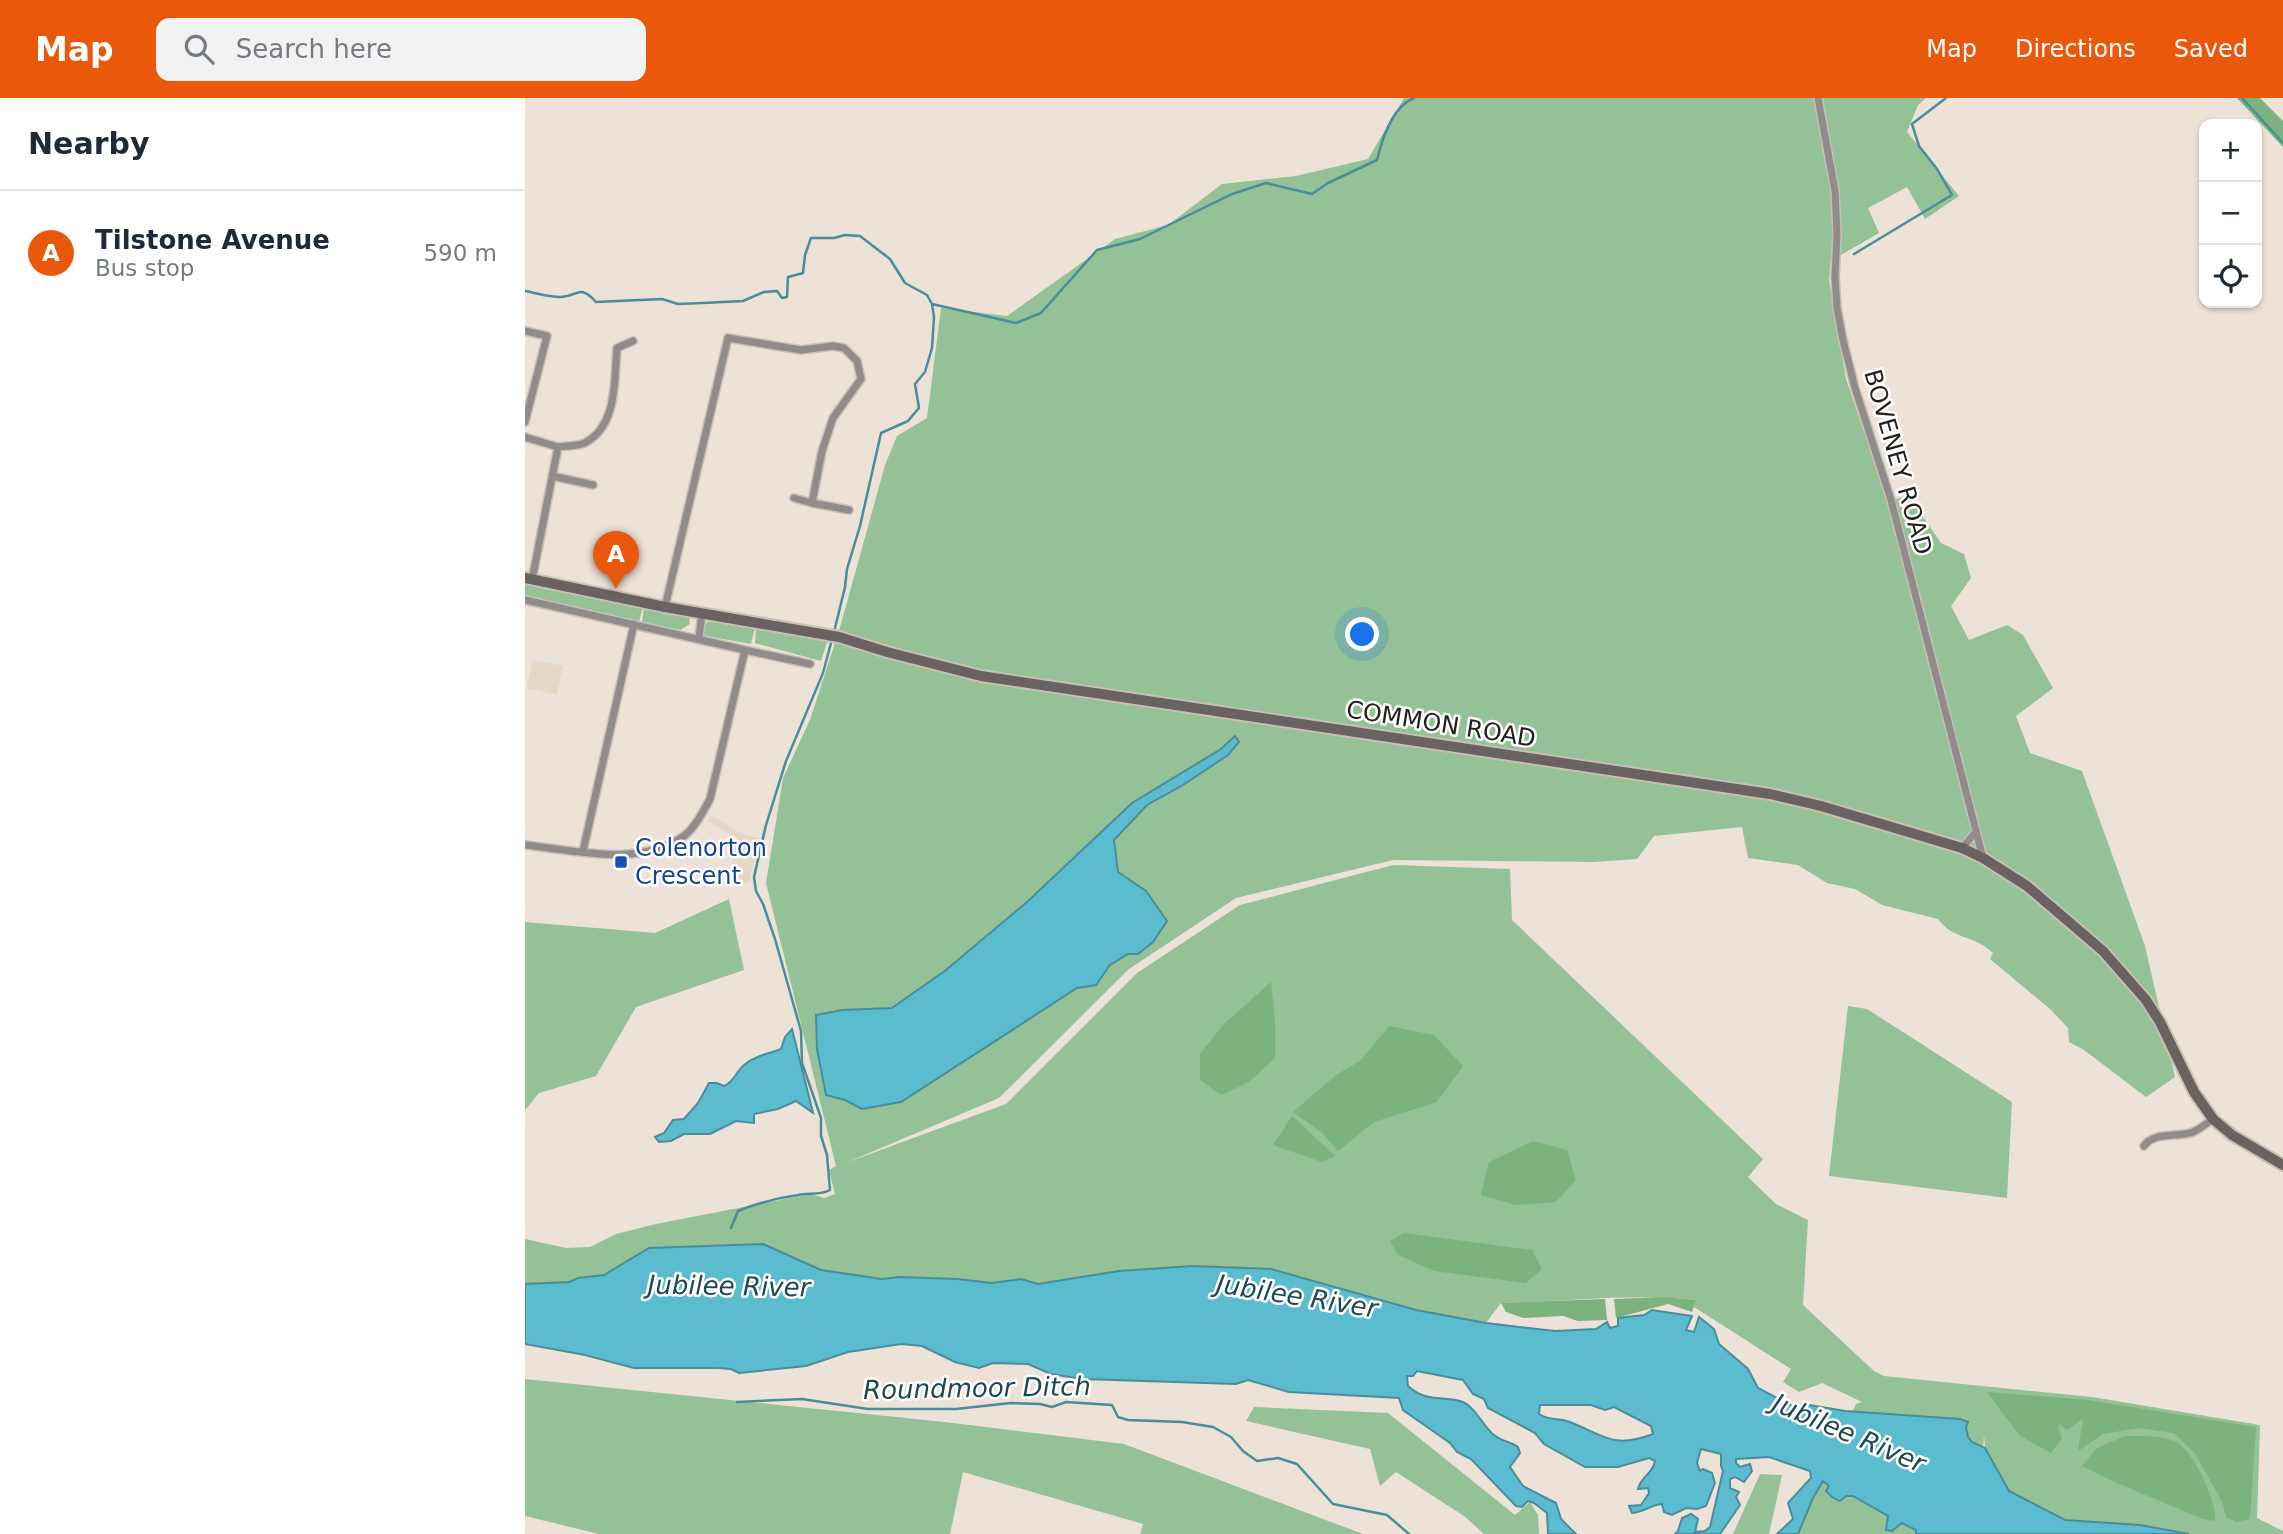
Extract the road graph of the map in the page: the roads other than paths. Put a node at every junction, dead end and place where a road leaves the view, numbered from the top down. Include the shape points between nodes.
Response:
1 (1818, 98) edge
2 (525, 331) edge
3 (633, 341) dead end
4 (525, 422) edge
5 (525, 436) edge
6 (558, 447) junction
7 (552, 476) junction
8 (593, 485) dead end
9 (794, 498) dead end
10 (812, 503) junction
11 (849, 510) dead end
12 (528, 580) edge
13 (525, 600) edge
14 (665, 607) junction
15 (702, 613) junction
16 (634, 624) junction
17 (699, 638) junction
18 (744, 654) junction
19 (810, 664) dead end
20 (1975, 833) junction
21 (525, 845) edge
22 (1962, 848) junction
23 (583, 851) junction
24 (1983, 858) junction
25 (2213, 1119) junction
26 (2144, 1146) dead end
27 (2283, 1165) edge

1 - 20 street, BOVENEY ROAD via 1835,191 1835,277 1843,341 1891,500
2 - 4 street via 547,336
3 - 6 street via 617,348 611,410 601,430 583,444
5 - 6 street
6 - 7 street
7 - 8 street
7 - 12 street
9 - 10 street
10 - 11 street
10 - 14 street via 833,418 861,379 856,361 844,348 833,346 801,350 728,338
12 - 14 main road, COMMON ROAD
13 - 16 street
14 - 15 main road, COMMON ROAD
15 - 17 street
15 - 22 main road, COMMON ROAD via 839,637 981,676 1770,793
16 - 17 street
16 - 23 street
17 - 18 street
18 - 19 street
18 - 23 street via 710,799 702,814 683,837 650,852
20 - 22 street
20 - 24 street, BOVENEY ROAD
21 - 23 street
22 - 24 main road, COMMON ROAD
24 - 25 main road, COMMON ROAD via 2061,913 2125,973 2146,1000
25 - 26 street via 2193,1132 2157,1137
25 - 27 main road, COMMON ROAD via 2241,1142

